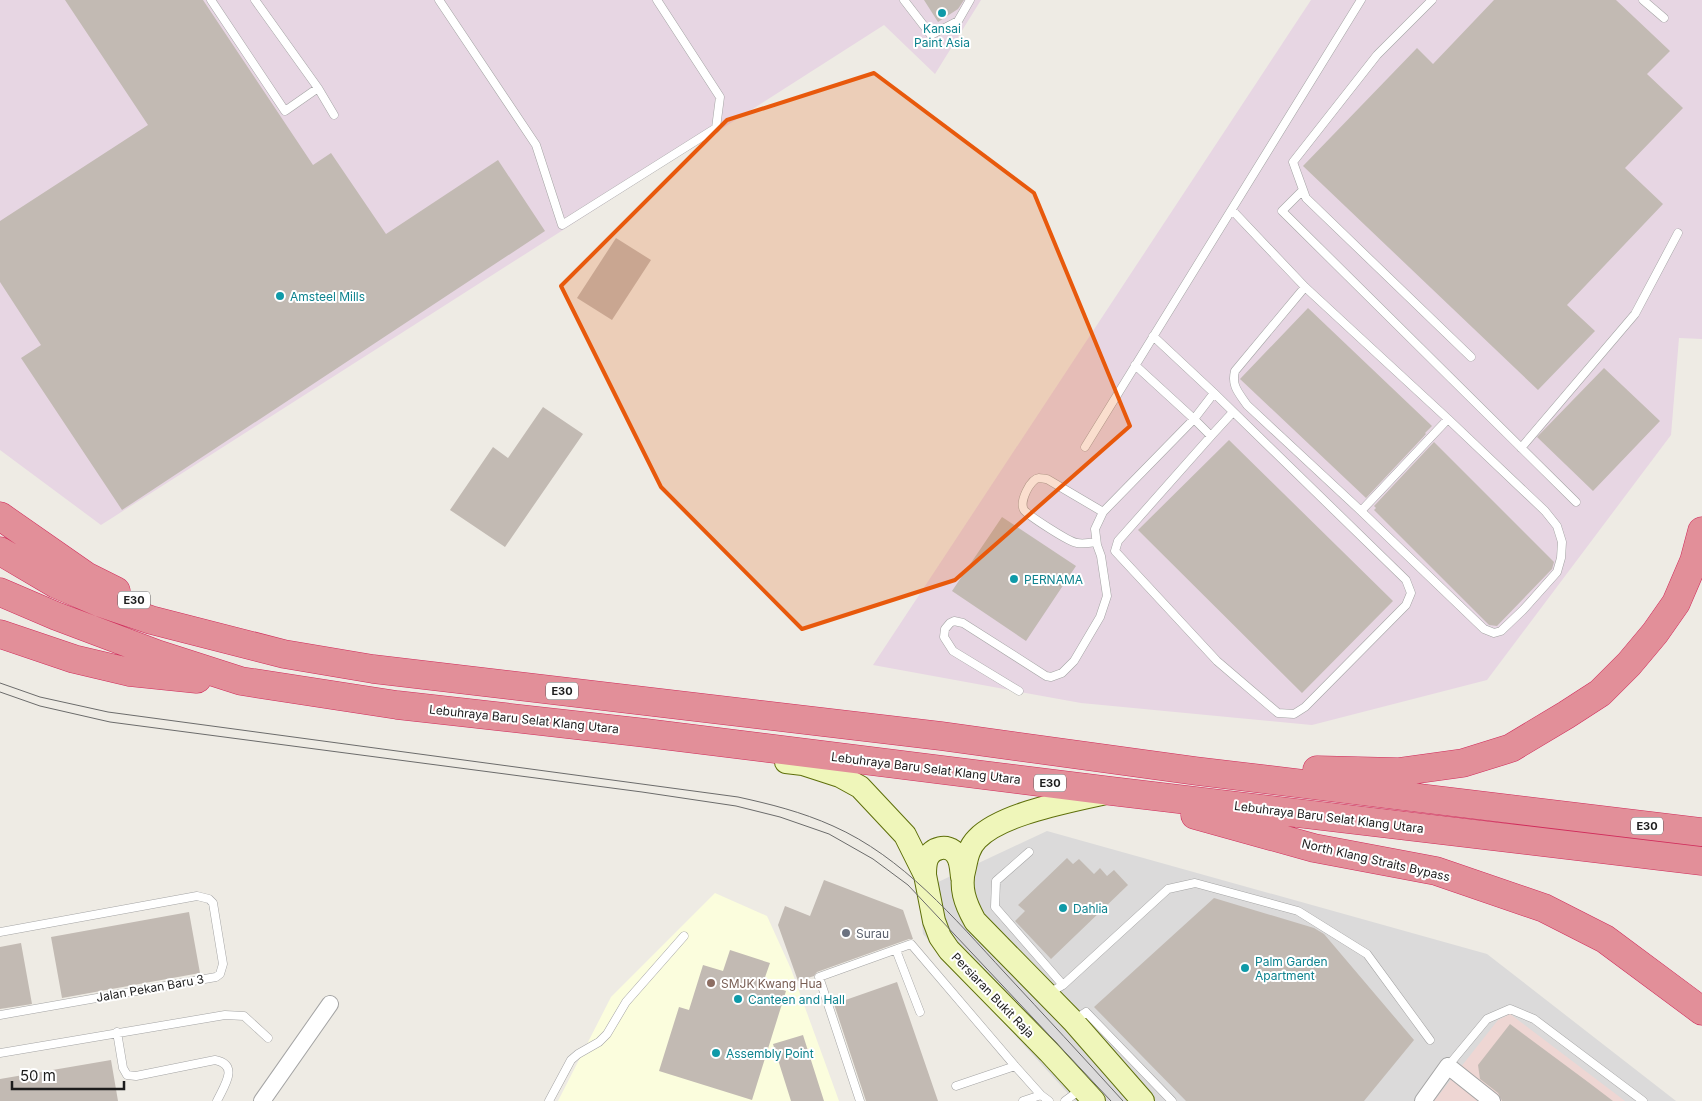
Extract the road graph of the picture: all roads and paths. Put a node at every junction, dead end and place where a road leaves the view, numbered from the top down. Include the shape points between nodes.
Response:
1 (211, 0) edge
2 (255, 0) edge
3 (439, 0) edge
4 (657, 0) edge
5 (904, 0) edge
6 (970, 0) edge
7 (1361, 0) edge
8 (1432, 0) edge
9 (1643, 0) edge
10 (1664, 18) dead end
11 (318, 88) junction
12 (334, 115) dead end
13 (1302, 191) junction
14 (1232, 210) junction
15 (1678, 233) dead end
16 (1305, 287) junction
17 (1153, 336) junction
18 (1471, 357) dead end
19 (1135, 365) junction
20 (1214, 393) junction
21 (1233, 412) junction
22 (1194, 419) junction
23 (1448, 419) junction
24 (1211, 436) junction
25 (1085, 447) dead end
26 (1521, 448) junction
27 (1576, 502) dead end
28 (1361, 511) junction
29 (1103, 512) junction
30 (0, 516) edge
31 (1702, 531) edge
32 (1096, 542) junction
33 (0, 551) edge
34 (0, 592) edge
35 (0, 634) edge
36 (284, 654) junction
37 (241, 681) junction
38 (1019, 690) dead end
39 (646, 733) junction
40 (1196, 771) junction
41 (1111, 791) junction
42 (1702, 832) edge
43 (1029, 852) dead end
44 (1702, 861) edge
45 (925, 875) junction
46 (962, 878) junction
47 (0, 932) edge
48 (684, 936) dead end
49 (896, 950) junction
50 (1055, 990) junction
51 (330, 1004) dead end
52 (1702, 1011) edge
53 (920, 1012) dead end
54 (0, 1015) edge
55 (1073, 1021) junction
56 (117, 1032) junction
57 (268, 1038) dead end
58 (1430, 1040) dead end
59 (0, 1053) edge
60 (1015, 1066) junction
61 (1448, 1066) junction
62 (956, 1086) dead end
63 (1041, 1095) junction
64 (1080, 1097) edge
65 (217, 1101) edge
66 (262, 1101) edge
67 (549, 1101) edge
68 (860, 1101) edge
69 (1023, 1101) edge
70 (1050, 1101) edge
71 (1143, 1101) edge
72 (1172, 1101) edge
73 (1423, 1101) edge
74 (1492, 1101) edge
75 (1643, 1101) edge

1 - 11 lane via 285,110
2 - 11 lane
3 - 4 lane via 536,145 562,225 716,128 720,97
5 - 6 lane via 931,35 958,21
7 - 14 lane
8 - 13 lane via 1377,55 1293,162
9 - 10 lane
11 - 12 lane
13 - 18 lane
13 - 26 lane via 1282,211
14 - 16 lane
14 - 17 lane
15 - 26 lane via 1635,314
16 - 23 lane
16 - 28 lane via 1235,371 1234,387 1247,405
17 - 19 lane
17 - 20 lane
19 - 22 lane
19 - 25 lane
20 - 21 lane
20 - 22 lane
21 - 24 lane
21 - 24 lane via 1406,580 1411,593 1406,605 1305,707 1294,714 1278,713 1217,661 1115,551 1118,541
22 - 24 lane
22 - 29 lane
23 - 28 lane
23 - 28 lane via 1558,526 1562,542 1558,572 1523,610 1501,631 1489,632
26 - 27 lane
29 - 32 lane via 1095,529
29 - 32 lane via 1040,478 1034,480 1022,501 1029,515 1069,540 1079,544
30 - 36 highway, E30 via 86,576 131,599
31 - 40 highway via 1694,561 1676,603 1629,664 1600,692 1511,748 1463,763 1398,772 1248,768
32 - 38 lane via 1107,596 1100,617 1074,661 1062,673 1046,676 963,622 950,622 945,629 944,637 953,651
33 - 36 highway, E30 via 56,584 101,603 151,620
34 - 37 highway, Lebuhraya Baru Selat Klang Utara / E30 via 148,651
35 - 37 highway, Lebuhraya Baru Selat Klang Utara / E30 via 74,659 129,672
36 - 40 highway, E30 via 382,670 932,735
37 - 39 highway, Lebuhraya Baru Selat Klang Utara / E30 via 397,705
39 - 41 highway, Lebuhraya Baru Selat Klang Utara / E30
39 - 45 main road, Persiaran Bukit Raja via 732,755 803,764 840,776 860,787 905,835
40 - 42 highway, E30
41 - 44 highway, Lebuhraya Baru Selat Klang Utara / E30
41 - 46 main road via 1011,817 990,829 969,851
41 - 52 highway, North Klang Straits Bypass / E30 via 1314,848 1436,872 1544,908 1605,939
43 - 50 lane via 996,881 995,907
45 - 46 main road via 926,860 931,852 947,848 955,851 960,859
45 - 64 main road, Persiaran Bukit Raja via 934,921 949,950 1048,1052
46 - 50 main road via 963,894 975,921
47 - 54 lane, Jalan Pekan Baru 3 via 204,897 213,903 223,964 216,977
48 - 67 lane via 626,1002 607,1034 571,1060
49 - 53 lane
49 - 60 lane via 911,944
49 - 68 lane via 819,977
50 - 55 main road
50 - 58 lane via 1168,889 1195,883 1298,910 1367,954
51 - 66 street
55 - 71 main road
55 - 72 lane via 1086,1012
56 - 57 lane via 225,1015 244,1016
56 - 59 lane
56 - 65 lane via 127,1075 215,1060 223,1062 229,1071 228,1078
60 - 62 lane
60 - 63 lane
61 - 73 street
61 - 74 street
61 - 75 lane via 1487,1019 1510,1009 1534,1019
63 - 69 lane
63 - 70 lane

